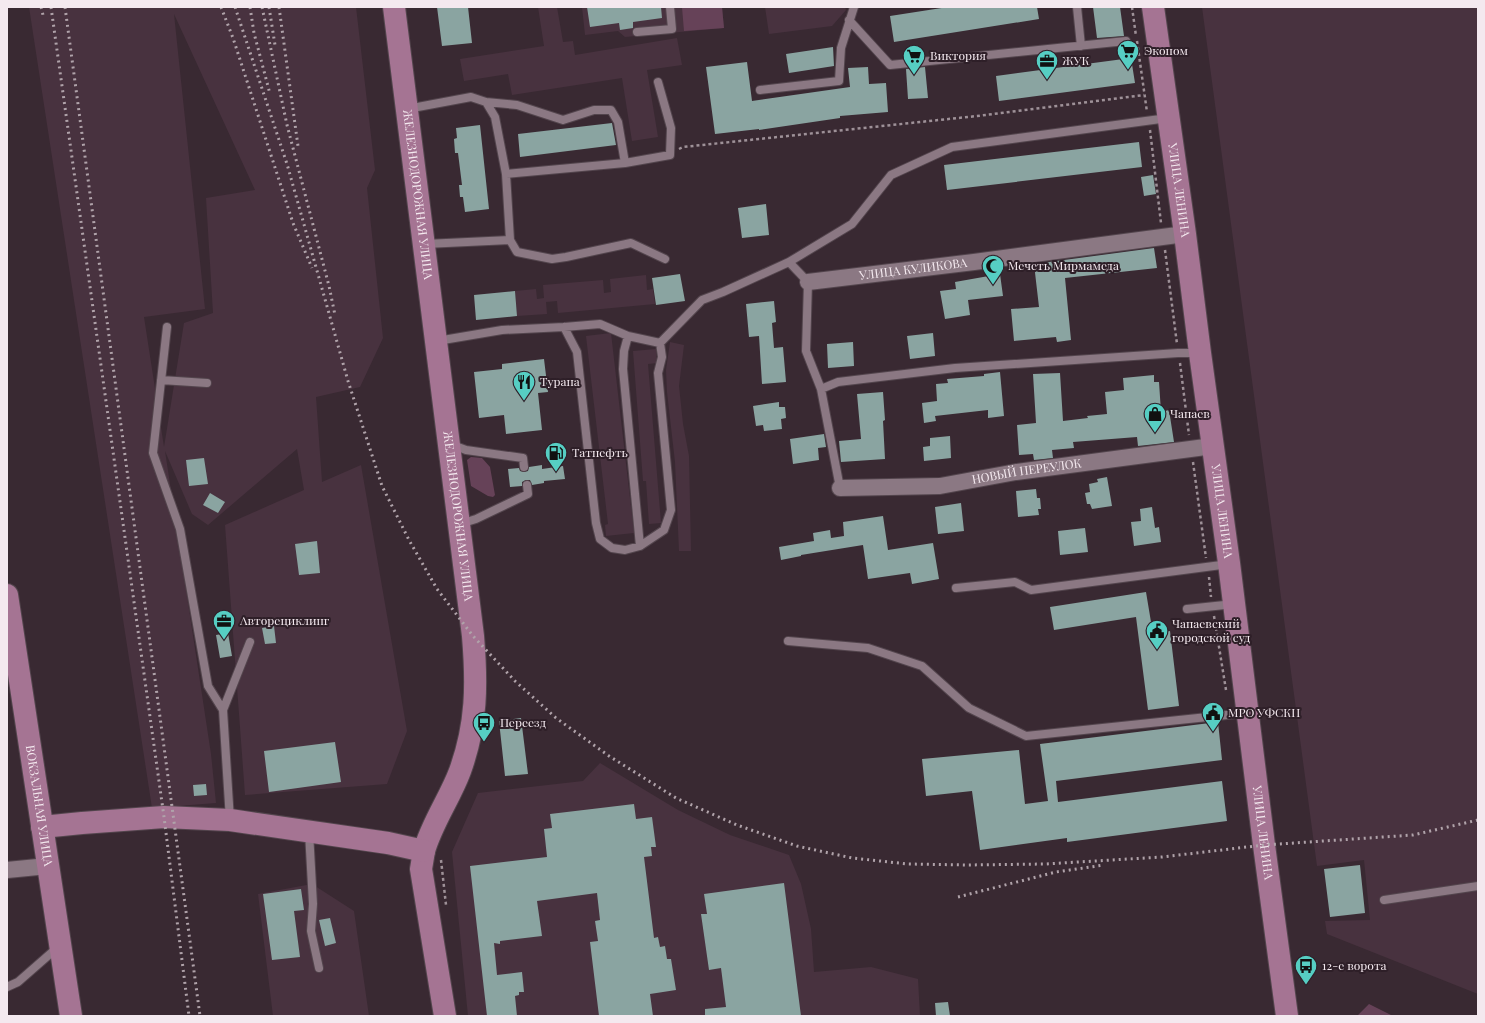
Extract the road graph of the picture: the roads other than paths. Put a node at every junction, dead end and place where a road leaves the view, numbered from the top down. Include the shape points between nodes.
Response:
1 (394, 7) edge
2 (670, 7) edge
3 (854, 7) edge
4 (1076, 7) edge
5 (1153, 7) edge
6 (849, 20) junction
7 (637, 32) dead end
8 (1126, 41) dead end
9 (1081, 46) junction
10 (658, 82) dead end
11 (760, 90) dead end
12 (486, 102) junction
13 (407, 109) junction
14 (1158, 120) junction
15 (625, 163) junction
16 (506, 174) junction
17 (1185, 234) junction
18 (510, 240) junction
19 (424, 244) junction
20 (666, 259) dead end
21 (789, 262) junction
22 (808, 282) junction
23 (167, 327) dead end
24 (564, 327) junction
25 (628, 336) junction
26 (436, 341) junction
27 (660, 343) junction
28 (1200, 353) junction
29 (161, 380) junction
30 (207, 383) dead end
31 (821, 389) junction
32 (449, 444) junction
33 (1213, 446) junction
34 (524, 467) dead end
35 (527, 485) dead end
36 (840, 488) joint
37 (459, 524) junction
38 (640, 546) junction
39 (1229, 563) junction
40 (956, 588) dead end
41 (7, 595) edge
42 (1234, 604) junction
43 (1187, 609) dead end
44 (788, 641) dead end
45 (250, 642) dead end
46 (14, 689) edge
47 (223, 710) junction
48 (1239, 714) junction
49 (230, 820) junction
50 (42, 827) junction
51 (309, 831) junction
52 (424, 851) junction
53 (48, 866) junction
54 (7, 870) edge
55 (1478, 886) edge
56 (1384, 900) dead end
57 (60, 946) junction
58 (319, 968) dead end
59 (7, 987) edge
60 (71, 1016) edge
61 (445, 1016) edge
62 (1288, 1016) edge

1 - 13 street, ЖЕЛЕЗНОДОРОЖНАЯ УЛИЦА
2 - 7 lane via 672,29
3 - 6 lane
4 - 9 lane
5 - 14 street, УЛИЦА ЛЕНИНА
6 - 9 lane via 890,66
6 - 11 lane via 841,48 839,81
8 - 9 lane
10 - 15 lane via 671,128 670,155
12 - 13 lane via 471,97
12 - 15 lane via 517,105 563,120 594,110 611,110 618,122
12 - 16 lane via 495,117
13 - 19 street, ЖЕЛЕЗНОДОРОЖНАЯ УЛИЦА
14 - 17 street, УЛИЦА ЛЕНИНА
14 - 21 lane via 952,147 891,175 852,224
15 - 16 lane
16 - 18 lane
17 - 22 street, УЛИЦА КУЛИКОВА
17 - 28 street, УЛИЦА ЛЕНИНА
18 - 19 lane
18 - 20 lane via 517,252 552,259 631,243
19 - 26 street, ЖЕЛЕЗНОДОРОЖНАЯ УЛИЦА
21 - 22 lane
21 - 27 lane via 702,300
22 - 31 lane via 806,351
23 - 29 lane
24 - 25 lane via 600,324
24 - 26 lane via 502,330
24 - 38 lane via 577,352 596,523 600,539 612,548 625,550
25 - 27 lane
25 - 38 lane via 623,369
26 - 32 street, ЖЕЛЕЗНОДОРОЖНАЯ УЛИЦА
27 - 38 lane via 662,357 658,373 671,510 664,530
28 - 31 lane via 955,368 838,382
28 - 33 street, УЛИЦА ЛЕНИНА
29 - 30 lane
29 - 47 lane via 153,453 180,529 208,686
31 - 36 lane
32 - 34 lane via 466,450 523,458
32 - 37 street, ЖЕЛЕЗНОДОРОЖНАЯ УЛИЦА
33 - 36 street, НОВЫЙ ПЕРЕУЛОК via 1016,472 940,486
33 - 39 street, УЛИЦА ЛЕНИНА
35 - 37 lane via 528,494 476,519
37 - 52 street, ЖЕЛЕЗНОДОРОЖНАЯ УЛИЦА via 473,636 476,676 474,708 470,738 460,771
39 - 40 lane via 1032,590 1015,582
39 - 42 street, УЛИЦА ЛЕНИНА
41 - 46 street, ВОКЗАЛЬНАЯ УЛИЦА
42 - 43 lane
42 - 48 street, УЛИЦА ЛЕНИНА
44 - 48 lane via 868,648 922,666 969,708 1026,736
45 - 47 lane
46 - 50 street, ВОКЗАЛЬНАЯ УЛИЦА
47 - 49 lane
48 - 62 street, УЛИЦА ЛЕНИНА via 1265,853
49 - 50 street via 164,817
49 - 51 street
50 - 53 street, ВОКЗАЛЬНАЯ УЛИЦА
51 - 52 street
51 - 58 lane via 313,904 311,931
52 - 61 street, ЖЕЛЕЗНОДОРОЖНАЯ УЛИЦА via 421,869
53 - 54 street
53 - 57 street, ВОКЗАЛЬНАЯ УЛИЦА
55 - 56 lane
57 - 59 lane via 18,982
57 - 60 street, ВОКЗАЛЬНАЯ УЛИЦА

